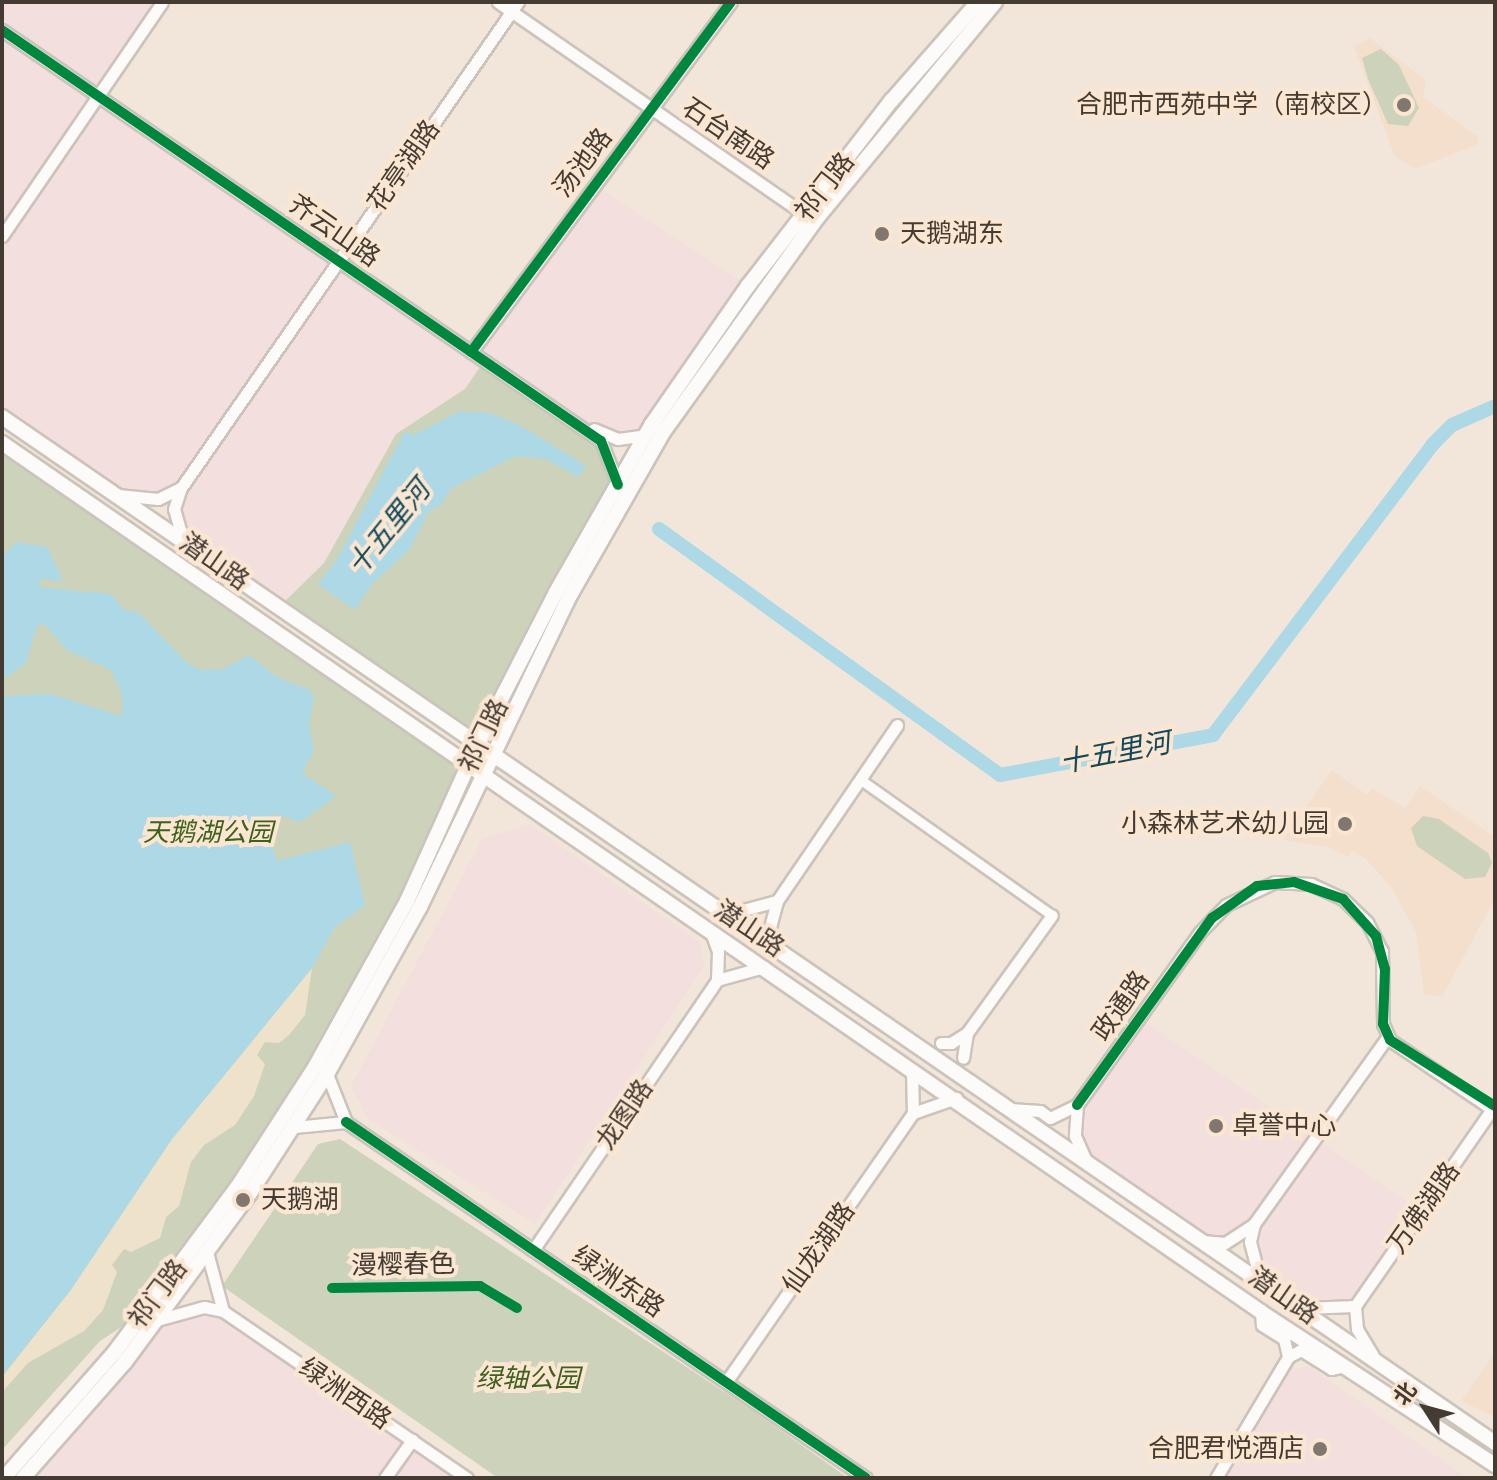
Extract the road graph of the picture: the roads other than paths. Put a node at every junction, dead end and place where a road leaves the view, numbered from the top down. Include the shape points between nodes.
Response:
1 (162, 2) edge
2 (498, 2) edge
3 (725, 2) edge
4 (731, 2) edge
5 (978, 2) edge
6 (995, 2) edge
7 (514, 5) edge
8 (2, 23) edge
9 (2, 30) edge
10 (100, 93) junction
11 (652, 104) junction
12 (812, 214) junction
13 (2, 236) edge
14 (340, 258) junction
15 (471, 348) junction
16 (2, 417) edge
17 (646, 435) junction
18 (2, 443) edge
19 (618, 485) junction
20 (181, 488) junction
21 (115, 494) junction
22 (183, 541) junction
23 (897, 725) dead end
24 (478, 744) junction
25 (493, 754) junction
26 (470, 763) junction
27 (484, 772) junction
28 (861, 780) junction
29 (777, 901) junction
30 (728, 914) junction
31 (1052, 915) joint
32 (709, 927) junction
33 (775, 946) junction
34 (766, 967) junction
35 (717, 980) junction
36 (967, 1033) junction
37 (1388, 1036) junction
38 (941, 1043) dead end
39 (963, 1058) dead end
40 (912, 1070) junction
41 (327, 1074) junction
42 (956, 1098) junction
43 (1077, 1105) junction
44 (1494, 1108) edge
45 (1010, 1109) junction
46 (913, 1113) junction
47 (346, 1122) junction
48 (294, 1127) junction
49 (1087, 1163) junction
50 (1254, 1224) junction
51 (1203, 1241) junction
52 (533, 1250) junction
53 (207, 1252) junction
54 (1260, 1279) junction
55 (1355, 1306) junction
56 (1299, 1307) junction
57 (223, 1311) junction
58 (1261, 1312) junction
59 (157, 1320) junction
60 (1288, 1357) junction
61 (1375, 1360) junction
62 (1345, 1366) junction
63 (726, 1382) junction
64 (1490, 1437) edge
65 (412, 1440) junction
66 (1472, 1450) junction
67 (1495, 1465) edge
68 (4, 1478) edge
69 (23, 1478) edge
70 (385, 1478) edge
71 (467, 1478) edge
72 (866, 1478) edge
73 (1216, 1478) edge
74 (1493, 1478) edge

1 - 10 street
2 - 7 street, 石台南路
3 - 11 street, 汤池路
4 - 11 street, 汤池路
5 - 12 main road, 祁门路
6 - 12 main road, 祁门路
7 - 11 street, 石台南路
7 - 14 street, 花亭湖路
8 - 10 street
9 - 10 street, 齐云山路
10 - 13 street
10 - 14 street, 齐云山路
11 - 12 street, 石台南路
11 - 15 street, 汤池路
12 - 17 main road, 祁门路
12 - 25 main road, 祁门路 via 664,431 568,599
14 - 15 street, 齐云山路
14 - 20 street, 花亭湖路
15 - 17 street via 599,433 618,439
15 - 19 street, 齐云山路 via 601,441
16 - 21 main road, 潜山路
17 - 19 main road, 祁门路
18 - 26 main road, 潜山路
19 - 24 main road, 祁门路
20 - 21 street via 158,499
20 - 22 street via 174,509
21 - 22 main road, 潜山路
22 - 24 main road, 潜山路
23 - 28 street
24 - 25 main road, 潜山路
24 - 26 main road, 祁门路
25 - 27 main road, 祁门路
25 - 30 main road, 潜山路
26 - 27 main road, 潜山路
26 - 68 main road, 祁门路 via 407,901 283,1119 114,1353
27 - 32 main road, 潜山路
27 - 41 main road, 祁门路 via 420,907
28 - 29 street
28 - 31 street
29 - 30 street
29 - 33 street via 770,927
30 - 33 main road, 潜山路
31 - 36 street
32 - 34 main road, 潜山路
32 - 35 street via 718,951
33 - 45 main road, 潜山路
34 - 35 street
34 - 40 main road, 潜山路
35 - 52 street, 龙图路
36 - 38 street
36 - 39 street
37 - 43 street, 政通路 via 1382,951 1357,910 1329,890 1294,882 1257,886 1226,905 1200,932
37 - 44 street
37 - 50 street
40 - 42 main road, 潜山路
40 - 46 street
41 - 47 street
41 - 48 main road, 祁门路
42 - 46 street
42 - 58 main road, 潜山路
43 - 45 street via 1050,1118 1040,1111
43 - 49 street via 1075,1136
44 - 55 street, 万佛湖路
45 - 49 main road, 潜山路
46 - 63 street, 仙龙湖路
47 - 48 street
47 - 52 street, 绿洲东路
48 - 53 main road, 祁门路
49 - 51 main road, 潜山路
50 - 51 street via 1225,1243
50 - 54 street via 1250,1242
51 - 54 main road, 潜山路
52 - 63 street, 绿洲东路
53 - 57 street
53 - 59 main road, 祁门路
54 - 56 main road, 潜山路
55 - 56 street via 1315,1311
55 - 61 street via 1357,1329
56 - 61 main road, 潜山路
57 - 59 street via 204,1307
57 - 65 street, 绿洲西路
58 - 60 street via 1262,1325 1284,1339
58 - 62 main road, 潜山路
59 - 69 main road, 祁门路
60 - 62 street via 1301,1350 1331,1369
60 - 73 street
61 - 64 main road, 潜山路
62 - 66 main road, 潜山路
63 - 72 street, 绿洲东路
65 - 70 street
65 - 71 street, 绿洲西路
66 - 67 main road, 潜山路
66 - 74 main road

